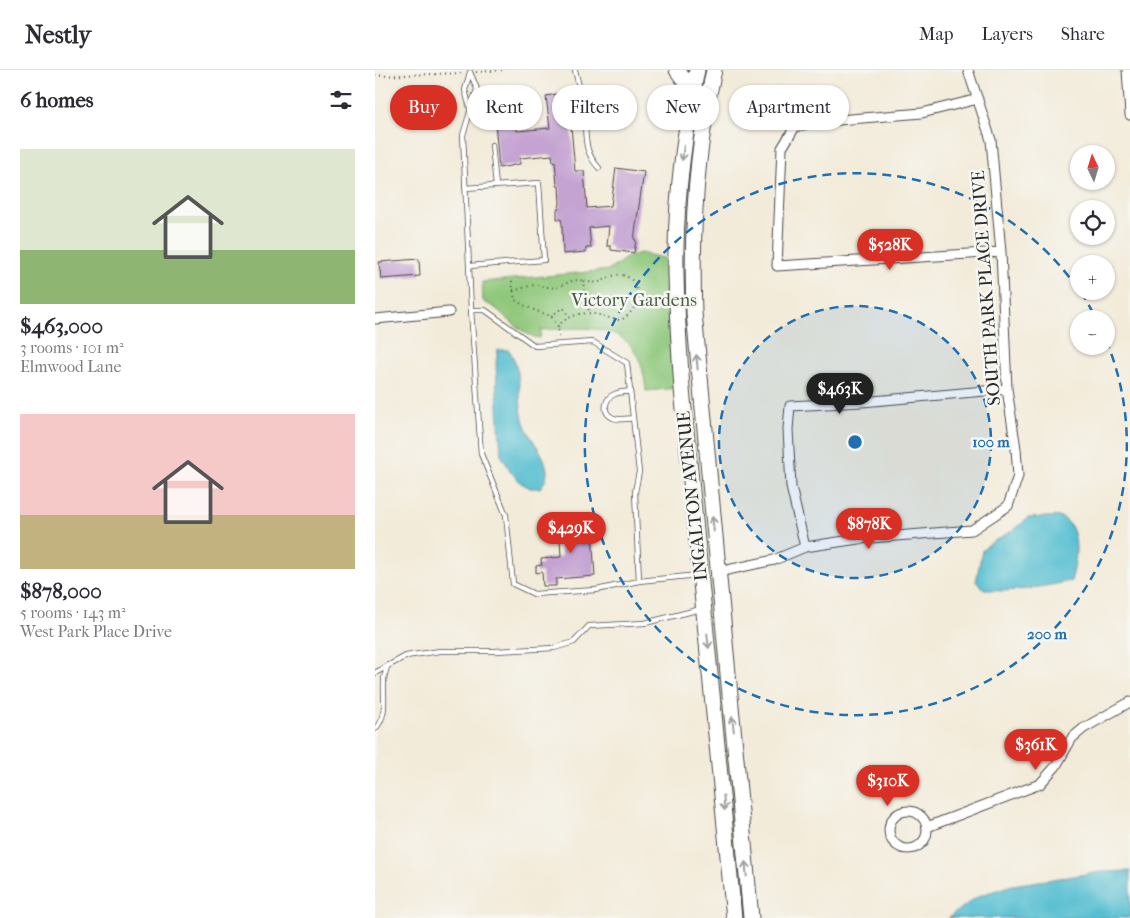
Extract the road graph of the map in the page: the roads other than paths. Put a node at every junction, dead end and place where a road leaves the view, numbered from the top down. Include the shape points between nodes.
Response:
1 (575, 70) edge
2 (677, 70) edge
3 (697, 70) edge
4 (714, 70) edge
5 (968, 70) edge
6 (1127, 70) edge
7 (470, 71) edge
8 (475, 85) edge
9 (688, 85) edge
10 (694, 85) edge
11 (467, 96) edge
12 (978, 99) junction
13 (1130, 114) edge
14 (467, 122) edge
15 (687, 130) edge
16 (492, 145) dead end
17 (599, 168) dead end
18 (496, 186) junction
19 (465, 188) junction
20 (1001, 252) junction
21 (469, 266) junction
22 (471, 310) junction
23 (449, 312) dead end
24 (375, 319) edge
25 (1007, 390) junction
26 (631, 391) junction
27 (633, 418) junction
28 (805, 547) junction
29 (718, 572) junction
30 (701, 575) junction
31 (639, 581) junction
32 (705, 608) junction
33 (388, 665) junction
34 (375, 673) edge
35 (1130, 702) edge
36 (375, 729) edge
37 (927, 827) junction
38 (734, 918) edge
39 (751, 918) edge

1 - 17 lane via 584,112 587,148
2 - 9 main road
3 - 10 main road, INGALTON AVENUE
29 -> 4 main road, INGALTON AVENUE via 693,280 697,176
5 - 12 street, SOUTH PARK PLACE DRIVE
6 - 13 street
7 - 8 lane
7 - 11 lane via 465,90
12 - 20 street, SOUTH PARK PLACE DRIVE via 991,140
12 - 20 street via 922,114 815,122 795,127 782,148 777,266
14 - 19 lane via 463,135
15 -> 30 main road, INGALTON AVENUE via 677,212 676,289 682,389
16 - 18 lane
18 - 19 lane
18 - 21 lane via 539,183 544,260
19 - 21 lane
20 - 25 street, SOUTH PARK PLACE DRIVE
21 - 22 lane
22 - 26 lane via 485,310 535,346 593,342 627,362
22 - 31 lane via 481,454 506,515 513,584 534,594 596,590
23 - 24 street
25 - 28 street, SOUTH PARK PLACE DRIVE via 1018,476 1009,506 972,530 858,539
25 - 28 street via 790,406 791,487
26 - 27 lane
26 - 27 lane via 615,394 608,398 606,405 611,417
27 - 31 lane via 639,472 635,492
28 - 29 street via 774,560
29 - 30 main road
39 -> 29 main road, INGALTON AVENUE
30 - 31 lane
30 - 32 main road, INGALTON AVENUE
32 - 33 lane via 645,622 589,626 574,642 554,648 440,651 406,656
32 -> 38 main road, INGALTON AVENUE
33 - 34 lane
33 - 36 lane via 384,678 385,708
35 - 37 street via 1072,738 1056,766 1040,784
37 - 37 street via 916,813 905,812 891,822 890,834 896,845 909,849 925,839

